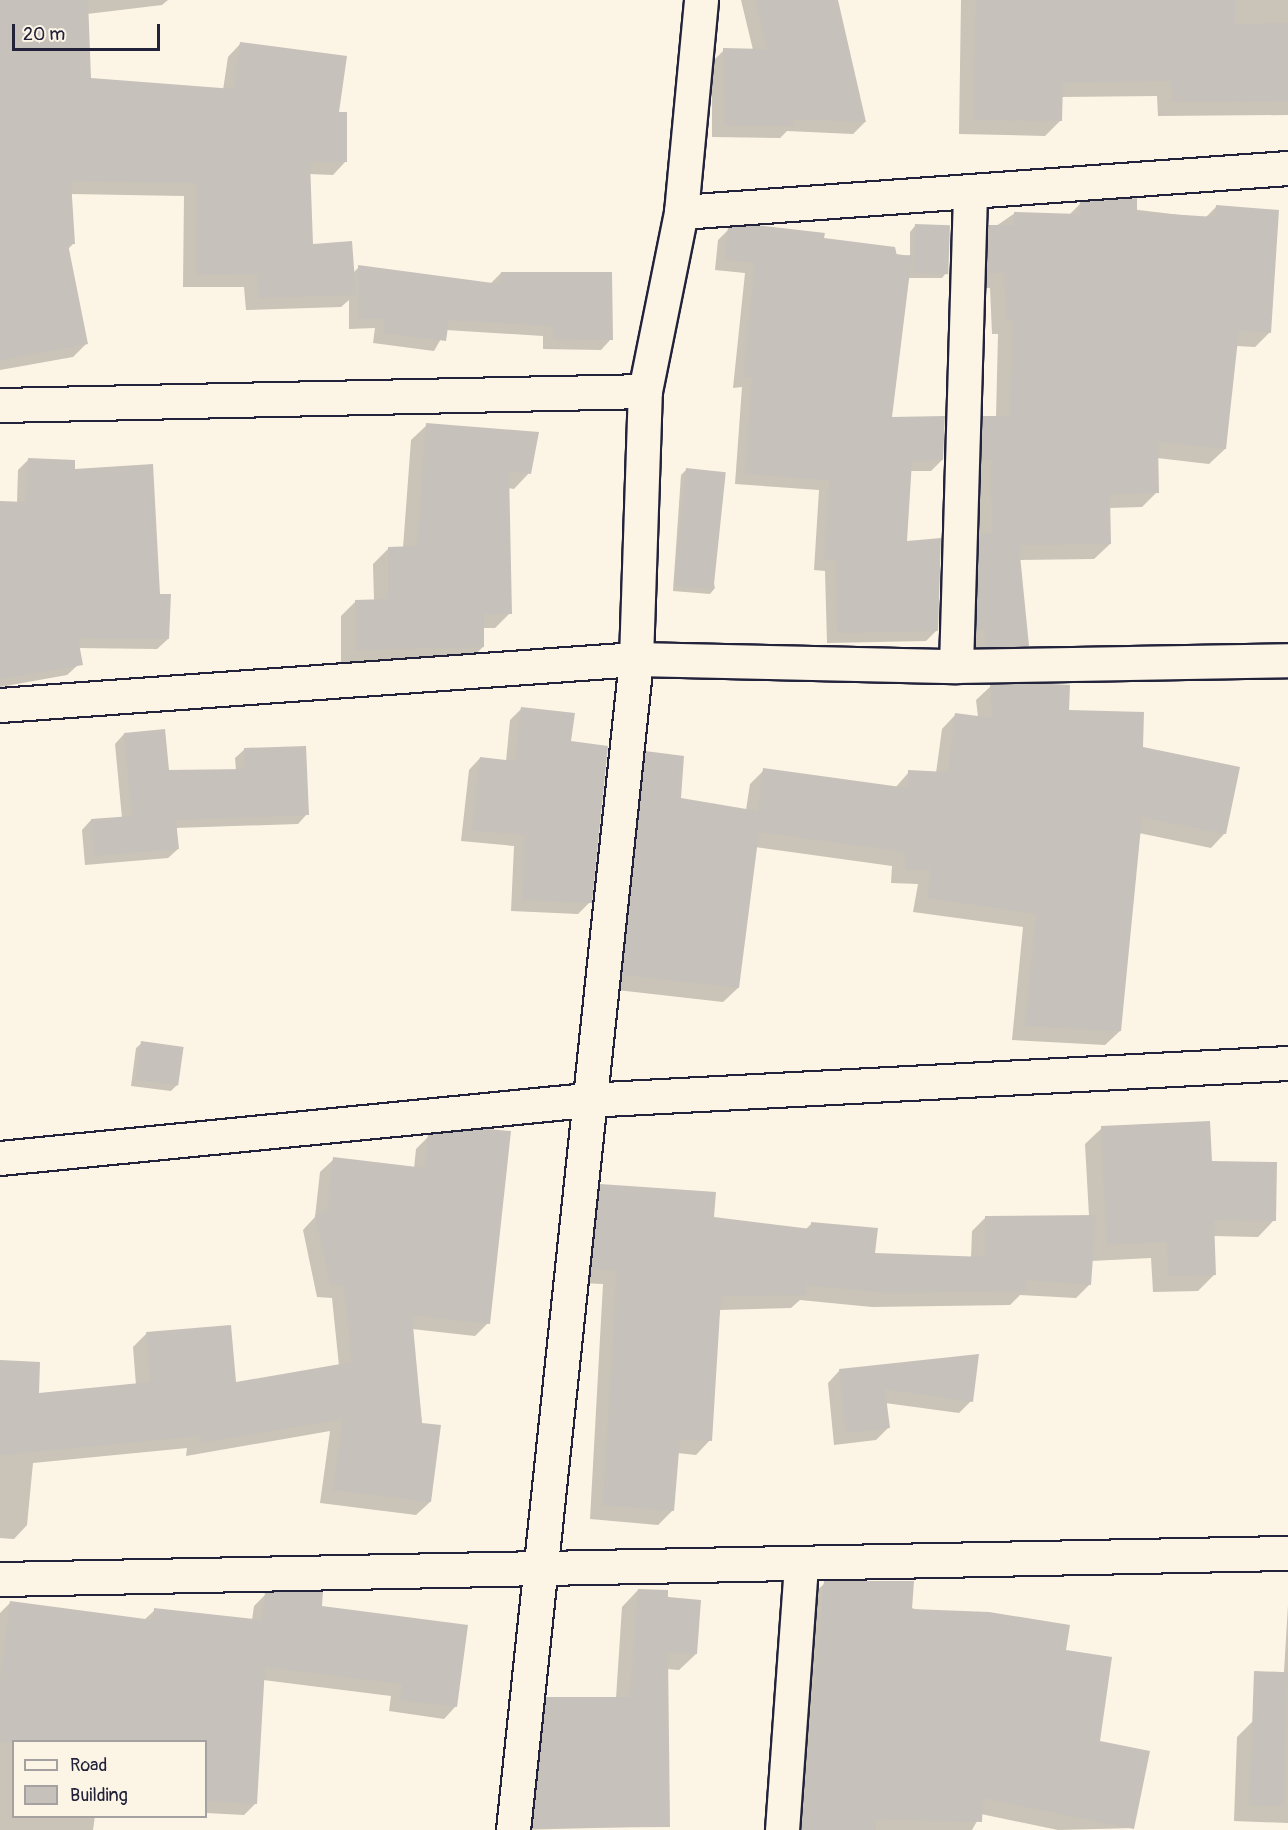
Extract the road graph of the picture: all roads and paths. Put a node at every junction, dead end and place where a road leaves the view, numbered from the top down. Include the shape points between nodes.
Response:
1 (700, 0) edge
2 (1288, 168) edge
3 (970, 194) junction
4 (681, 212) junction
5 (645, 391) junction
6 (0, 405) edge
7 (636, 659) junction
8 (1288, 660) edge
9 (956, 666) junction
10 (0, 705) edge
11 (1288, 1063) edge
12 (586, 1100) junction
13 (0, 1158) edge
14 (1288, 1553) edge
15 (801, 1564) junction
16 (540, 1565) junction
17 (0, 1579) edge
18 (513, 1830) edge
19 (782, 1830) edge

1 - 4 street
2 - 3 street
3 - 4 street
3 - 9 street
4 - 5 street
5 - 6 street
5 - 7 street
7 - 9 street
7 - 10 street
7 - 12 street
8 - 9 street
11 - 12 street
12 - 13 street
12 - 16 street
14 - 15 street
15 - 16 street
15 - 19 street
16 - 17 street
16 - 18 street

